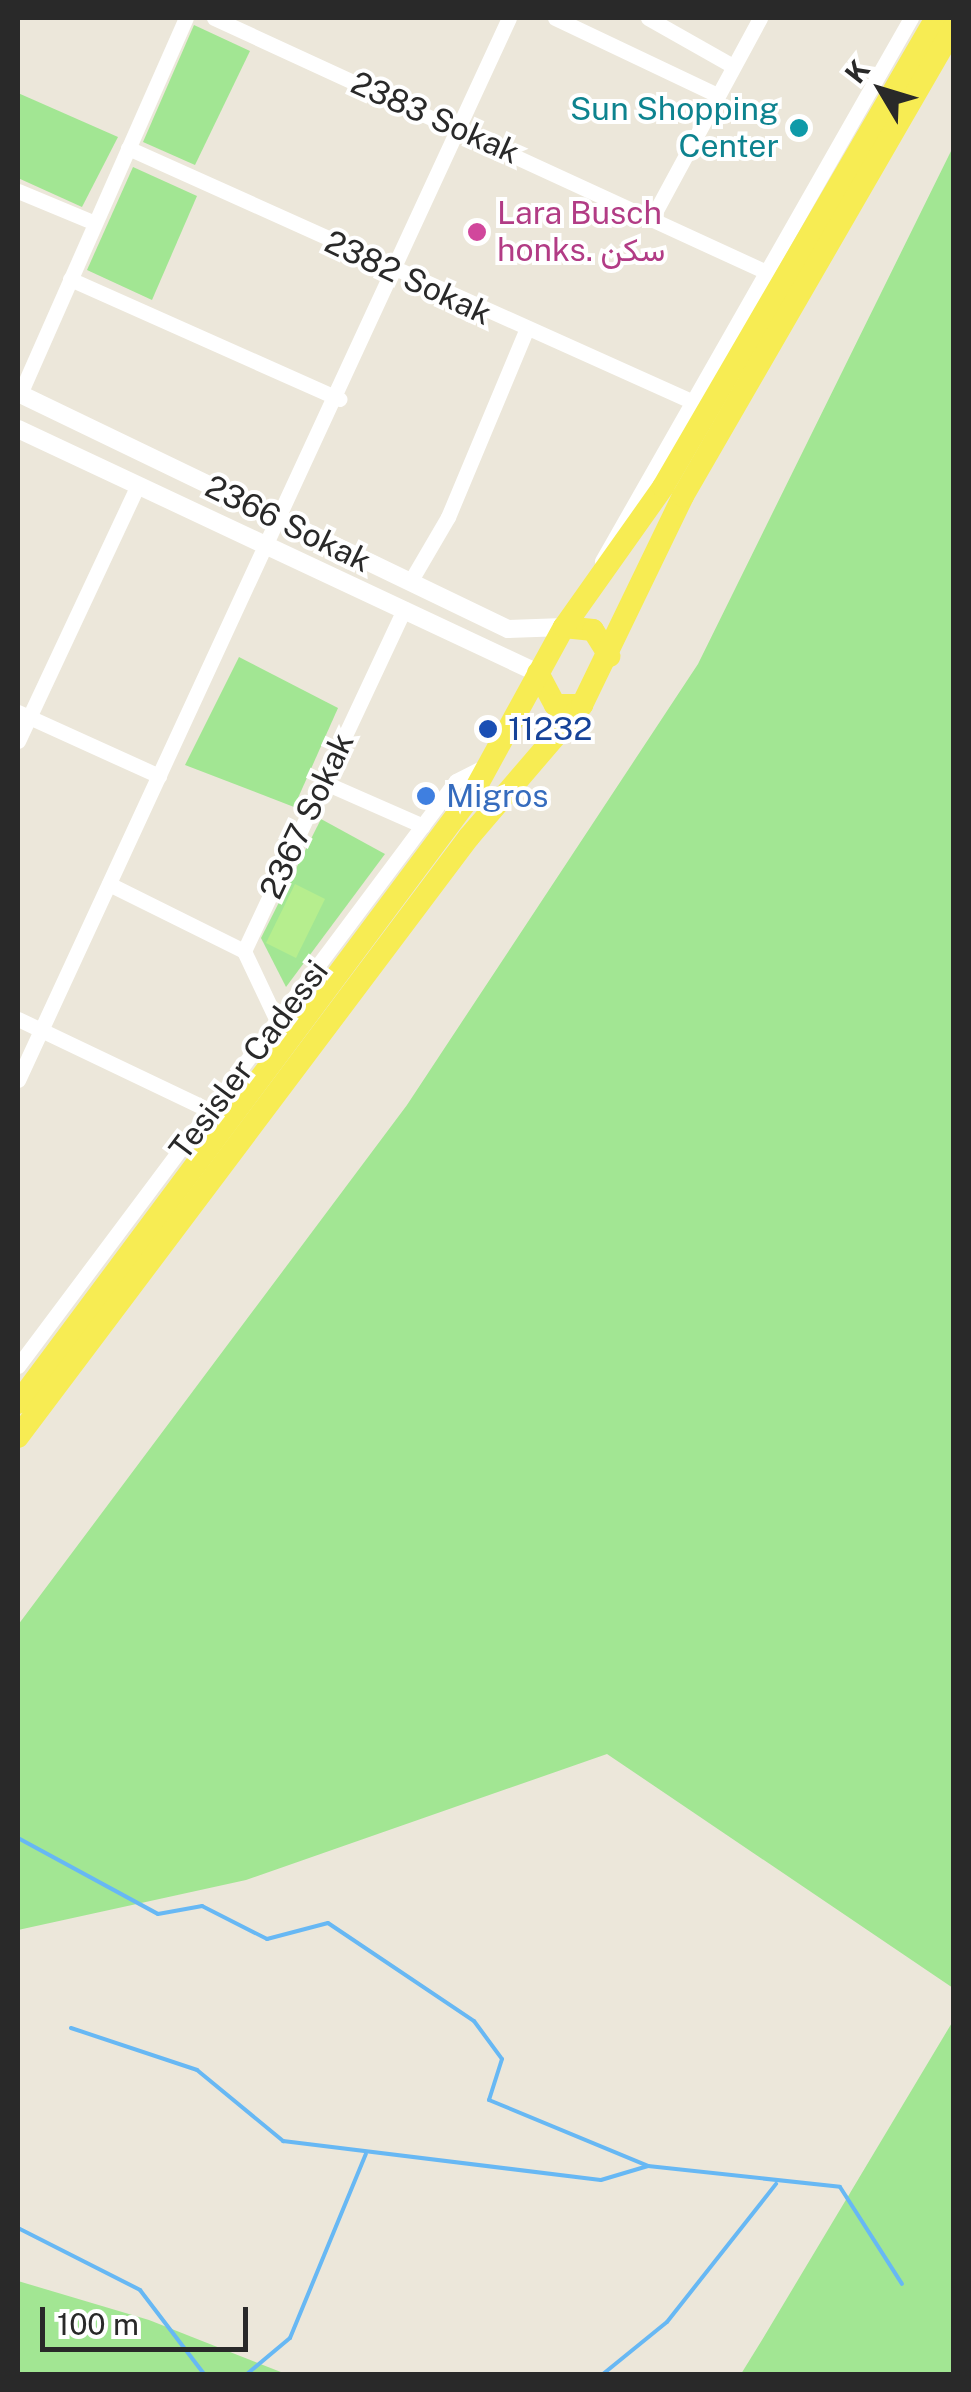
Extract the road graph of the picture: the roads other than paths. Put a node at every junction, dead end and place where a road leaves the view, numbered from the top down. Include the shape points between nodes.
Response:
1 (186, 18) edge
2 (214, 18) edge
3 (509, 18) edge
4 (556, 18) edge
5 (648, 18) edge
6 (760, 18) edge
7 (936, 18) edge
8 (904, 20) edge
9 (954, 26) edge
10 (733, 66) junction
11 (717, 96) junction
12 (461, 131) junction
13 (128, 148) junction
14 (18, 191) edge
15 (653, 216) junction
16 (94, 223) junction
17 (764, 271) junction
18 (398, 272) junction
19 (70, 278) junction
20 (525, 333) junction
21 (19, 394) edge
22 (340, 399) junction
23 (691, 401) junction
24 (18, 429) edge
25 (138, 485) junction
26 (283, 522) junction
27 (269, 545) junction
28 (410, 582) junction
29 (591, 588) junction
30 (404, 609) junction
31 (564, 627) junction
32 (608, 656) junction
33 (538, 673) junction
34 (582, 705) junction
35 (23, 714) edge
36 (18, 741) edge
37 (489, 764) junction
38 (159, 776) junction
39 (323, 782) junction
40 (423, 826) junction
41 (109, 884) junction
42 (244, 951) junction
43 (18, 1019) edge
44 (278, 1024) junction
45 (41, 1030) junction
46 (18, 1080) edge
47 (211, 1110) junction
48 (18, 1366) edge
49 (18, 1403) edge
50 (18, 1436) edge

1 - 13 street
2 - 12 street, 2383 Sokak
3 - 12 street
4 - 11 street
5 - 10 street
6 - 10 street
7 - 29 main road via 663,487
8 - 17 street
9 - 32 main road via 683,496
10 - 11 street
11 - 15 street
12 - 15 street, 2383 Sokak
12 - 18 street
13 - 16 street
13 - 18 street, 2382 Sokak
14 - 16 street
15 - 17 street, 2383 Sokak
16 - 19 street
17 - 23 street
18 - 20 street, 2382 Sokak
18 - 22 street
19 - 21 street
19 - 22 street
20 - 23 street, 2382 Sokak
20 - 28 street via 448,517
21 - 26 street, 2366 Sokak
22 - 26 street
23 - 29 street via 619,518
24 - 25 street, 2366 Sokak
25 - 27 street, 2366 Sokak
25 - 35 street
26 - 27 street
26 - 28 street, 2366 Sokak
27 - 30 street, 2366 Sokak
27 - 38 street
28 - 31 street, 2366 Sokak via 508,628
29 - 31 main road
30 - 33 street, 2366 Sokak
30 - 39 street, 2367 Sokak
31 - 32 main road via 593,630
31 - 33 main road
32 - 34 main road
33 - 34 main road via 555,705
33 - 37 main road
34 - 50 main road via 470,837
35 - 36 street
35 - 38 street
37 - 40 street, Tesisler Cadessi via 456,781
37 - 49 main road
38 - 41 street
39 - 40 street
39 - 42 street, 2367 Sokak
40 - 44 street, Tesisler Cadessi
41 - 42 street
41 - 45 street
42 - 44 street
43 - 45 street
44 - 47 street, Tesisler Cadessi
45 - 46 street
45 - 47 street
47 - 48 street, Tesisler Cadessi

